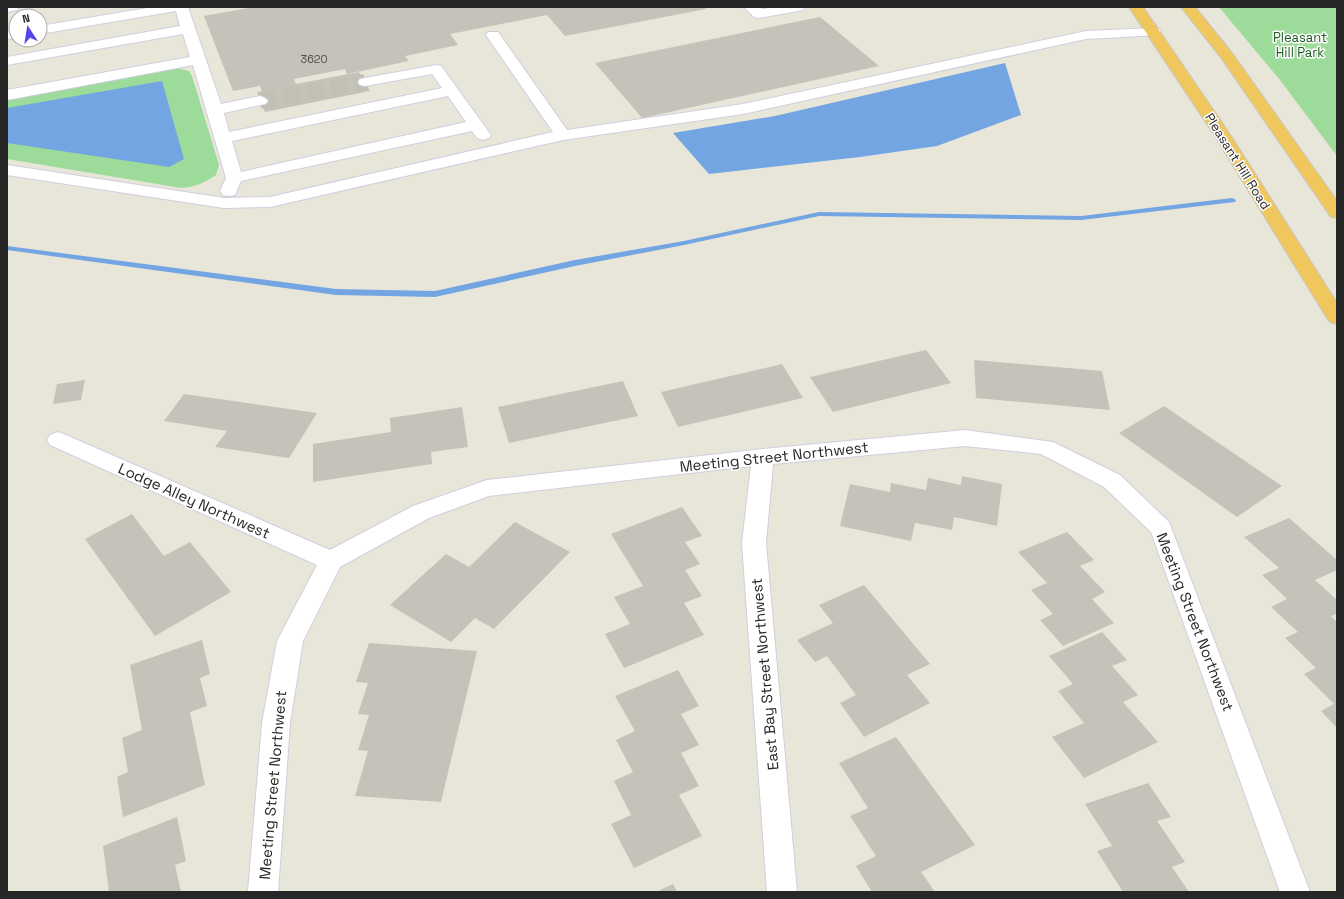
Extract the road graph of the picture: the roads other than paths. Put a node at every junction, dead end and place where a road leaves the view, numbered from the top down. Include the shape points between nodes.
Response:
1 (12, 7) edge
2 (177, 7) edge
3 (181, 7) edge
4 (751, 7) edge
5 (798, 7) edge
6 (1136, 7) edge
7 (1188, 7) edge
8 (7, 8) edge
9 (48, 29) edge
10 (189, 29) junction
11 (1154, 32) junction
12 (493, 35) dead end
13 (199, 60) junction
14 (7, 61) edge
15 (365, 82) tunnel mouth
16 (452, 91) junction
17 (7, 95) edge
18 (260, 101) tunnel mouth
19 (215, 110) junction
20 (476, 125) junction
21 (563, 135) junction
22 (223, 138) junction
23 (494, 151) junction
24 (7, 170) edge
25 (234, 178) junction
26 (224, 203) junction
27 (1337, 213) edge
28 (1337, 318) edge
29 (58, 440) dead end
30 (763, 457) junction
31 (331, 561) junction
32 (264, 892) edge
33 (782, 892) edge
34 (1295, 892) edge

1 - 8 street
2 - 9 street
3 - 10 street
4 - 5 street via 759,14
6 - 11 highway, Pleasant Hill Road
7 - 27 highway via 1227,56
10 - 13 street
10 - 14 street
11 - 21 street via 1086,35 743,109
11 - 28 highway, Pleasant Hill Road via 1223,136
12 - 21 street
13 - 17 street
13 - 19 street
15 - 16 street via 436,68
16 - 20 street
16 - 22 street
18 - 19 street
19 - 22 street
20 - 23 street
20 - 25 street
21 - 23 street
22 - 25 street
23 - 26 street via 270,202
24 - 26 street
25 - 26 street
29 - 31 street, Lodge Alley Northwest
30 - 31 street, Meeting Street Northwest via 487,488 420,512
30 - 33 street, East Bay Street Northwest via 754,542
30 - 34 street, Meeting Street Northwest via 965,438 1045,447 1112,481 1161,528
31 - 32 street, Meeting Street Northwest via 290,641 276,723

